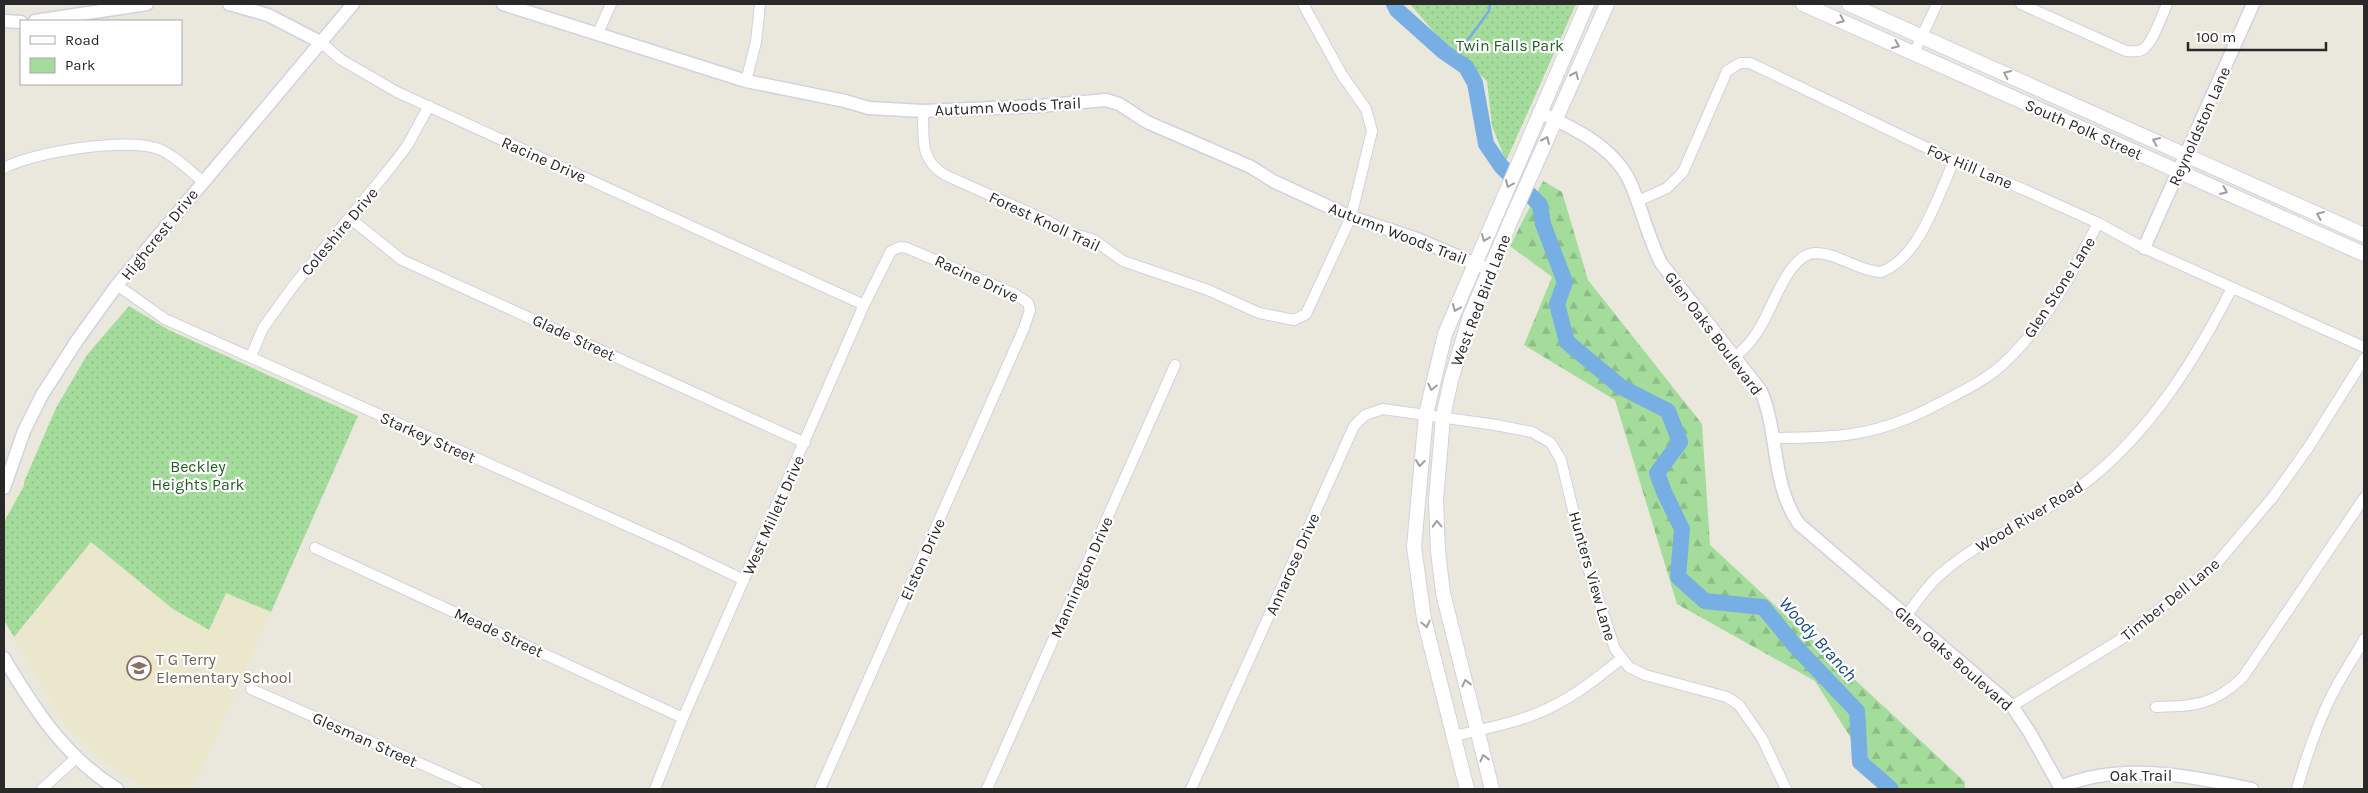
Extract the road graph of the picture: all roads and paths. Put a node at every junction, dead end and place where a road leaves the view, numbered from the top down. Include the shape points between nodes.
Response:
1 (147, 4) edge
2 (229, 4) edge
3 (353, 4) edge
4 (503, 4) edge
5 (610, 4) edge
6 (760, 4) edge
7 (1303, 4) edge
8 (1586, 4) edge
9 (1607, 4) edge
10 (1803, 4) edge
11 (1849, 4) edge
12 (1937, 4) edge
13 (2021, 4) edge
14 (2166, 4) edge
15 (2253, 4) edge
16 (43, 20) edge
17 (4, 21) edge
18 (20, 22) edge
19 (598, 33) junction
20 (1922, 36) junction
21 (322, 43) junction
22 (1914, 53) junction
23 (746, 81) junction
24 (429, 106) junction
25 (923, 111) junction
26 (1540, 112) junction
27 (1555, 119) junction
28 (2186, 155) junction
29 (1954, 161) junction
30 (4, 168) edge
31 (2179, 171) junction
32 (202, 181) junction
33 (1638, 201) junction
34 (1351, 217) junction
35 (351, 218) junction
36 (2098, 224) junction
37 (2364, 235) edge
38 (900, 247) joint
39 (2144, 248) junction
40 (2364, 254) edge
41 (1475, 263) junction
42 (1490, 270) junction
43 (117, 285) junction
44 (2232, 288) junction
45 (864, 305) junction
46 (1024, 328) joint
47 (2364, 347) edge
48 (251, 356) junction
49 (1735, 357) junction
50 (2364, 359) edge
51 (1175, 365) dead end
52 (1426, 414) junction
53 (1443, 417) junction
54 (1772, 438) junction
55 (805, 443) junction
56 (4, 488) edge
57 (2364, 498) edge
58 (315, 548) dead end
59 (744, 580) junction
60 (1906, 616) junction
61 (2364, 639) edge
62 (1622, 658) junction
63 (5, 662) edge
64 (251, 689) dead end
65 (2012, 706) junction
66 (2156, 708) dead end
67 (683, 718) junction
68 (1477, 731) junction
69 (1454, 736) junction
70 (76, 758) junction
71 (2060, 788) edge
72 (42, 789) edge
73 (117, 789) edge
74 (478, 789) edge
75 (655, 789) edge
76 (820, 789) edge
77 (987, 789) edge
78 (1191, 789) edge
79 (1467, 789) edge
80 (1492, 789) edge
81 (1786, 789) edge
82 (2252, 789) edge
83 (2297, 789) edge

1 - 16 street
2 - 21 street, Racine Drive via 268,15
3 - 21 street, Highcrest Drive
4 - 19 street, Autumn Woods Trail
5 - 19 street
6 - 23 street via 756,42
7 - 34 street via 1370,121 1372,131
8 - 26 main road, West Red Bird Lane
27 -> 9 main road, West Red Bird Lane
10 -> 22 main road, South Polk Street
11 - 20 main road, South Polk Street
12 - 20 street
13 - 14 street via 2126,50 2138,52 2145,49
15 - 28 street, Reynoldston Lane
17 - 18 street
19 - 23 street, Autumn Woods Trail
20 - 22 street
28 -> 20 main road, South Polk Street
21 - 24 street, Racine Drive via 340,60
21 - 32 street, Highcrest Drive
22 - 31 main road, South Polk Street
23 - 25 street, Autumn Woods Trail via 869,108
24 - 35 street, Coleshire Drive via 407,146
24 - 45 street, Racine Drive
25 - 34 street, Autumn Woods Trail via 1106,100
25 - 34 street, Forest Knoll Trail via 924,153 933,168 1065,231 1094,240 1124,261 1208,290 1259,313 1294,320 1306,314
26 - 27 street, Glen Oaks Boulevard
26 -> 41 main road, West Red Bird Lane
27 - 33 street, Glen Oaks Boulevard via 1592,140 1609,154 1628,177
42 -> 27 main road, West Red Bird Lane
28 - 31 street, Reynoldston Lane
37 -> 28 main road, South Polk Street
29 - 33 street, Fox Hill Lane via 1762,67 1740,63 1727,71 1723,78 1683,172 1667,188
29 - 36 street, Fox Hill Lane
29 - 49 street via 1912,247 1901,261 1881,272 1823,254 1802,258 1784,280 1758,330
30 - 32 street via 64,152 104,146 144,146 167,154
31 - 39 street, Reynoldston Lane
31 -> 40 main road, South Polk Street
32 - 43 street, Highcrest Drive
33 - 49 street, Glen Oaks Boulevard via 1661,263
34 - 41 street, Autumn Woods Trail
35 - 48 street, Coleshire Drive via 294,285 263,328
35 - 55 street, Glade Street via 402,260
36 - 39 street, Fox Hill Lane
36 - 54 street, Glen Stone Lane via 2025,341 1982,380 1928,410 1882,428 1823,437
38 - 45 street, West Millett Drive via 891,251
38 - 46 street, Racine Drive via 915,250 1023,299 1030,310
39 - 44 street, Fox Hill Lane
41 - 42 street, Autumn Woods Trail
41 -> 52 main road, West Red Bird Lane via 1445,334
42 - 53 main road, West Red Bird Lane via 1460,344
43 - 48 street, Starkey Street via 164,319
43 - 56 street, Highcrest Drive via 42,395 24,431
44 - 47 street, Fox Hill Lane
44 - 60 street, Wood River Road via 2190,366 2132,440 2064,498 1982,544 1946,569
45 - 55 street, West Millett Drive
46 - 76 street, Elston Drive
48 - 59 street, Starkey Street
49 - 54 street, Glen Oaks Boulevard via 1760,390 1769,415
50 - 65 street, Timber Dell Lane via 2273,497 2217,563 2123,638
51 - 77 street, Mannington Drive
52 - 53 street, Annarose Drive
52 -> 69 main road, West Red Bird Lane via 1414,547 1424,619
52 - 78 street, Annarose Drive via 1383,409 1359,419 1354,426
53 - 62 street, Hunters View Lane via 1532,432 1554,447 1561,460 1585,559 1610,638
68 -> 53 main road, West Red Bird Lane via 1443,593 1438,551 1437,482
54 - 60 street, Glen Oaks Boulevard via 1782,492 1790,511 1800,524
55 - 59 street, West Millett Drive
57 - 66 street via 2243,677 2224,694 2200,705
58 - 67 street, Meade Street
59 - 67 street, West Millett Drive
60 - 65 street, Glen Oaks Boulevard
61 - 83 street via 2335,688 2306,755
62 - 68 street via 1554,706
62 - 81 street, Hunters View Lane via 1630,667 1645,674 1727,697 1739,705 1762,738
63 - 70 street via 34,708
64 - 74 street, Glesman Street
65 - 71 street, Glen Oaks Boulevard
67 - 75 street, West Millett Drive
68 - 69 street
80 -> 68 main road, West Red Bird Lane
69 - 79 main road, West Red Bird Lane
70 - 72 street
70 - 73 street
71 - 82 street, Oak Trail via 2106,774 2157,773 2191,776

